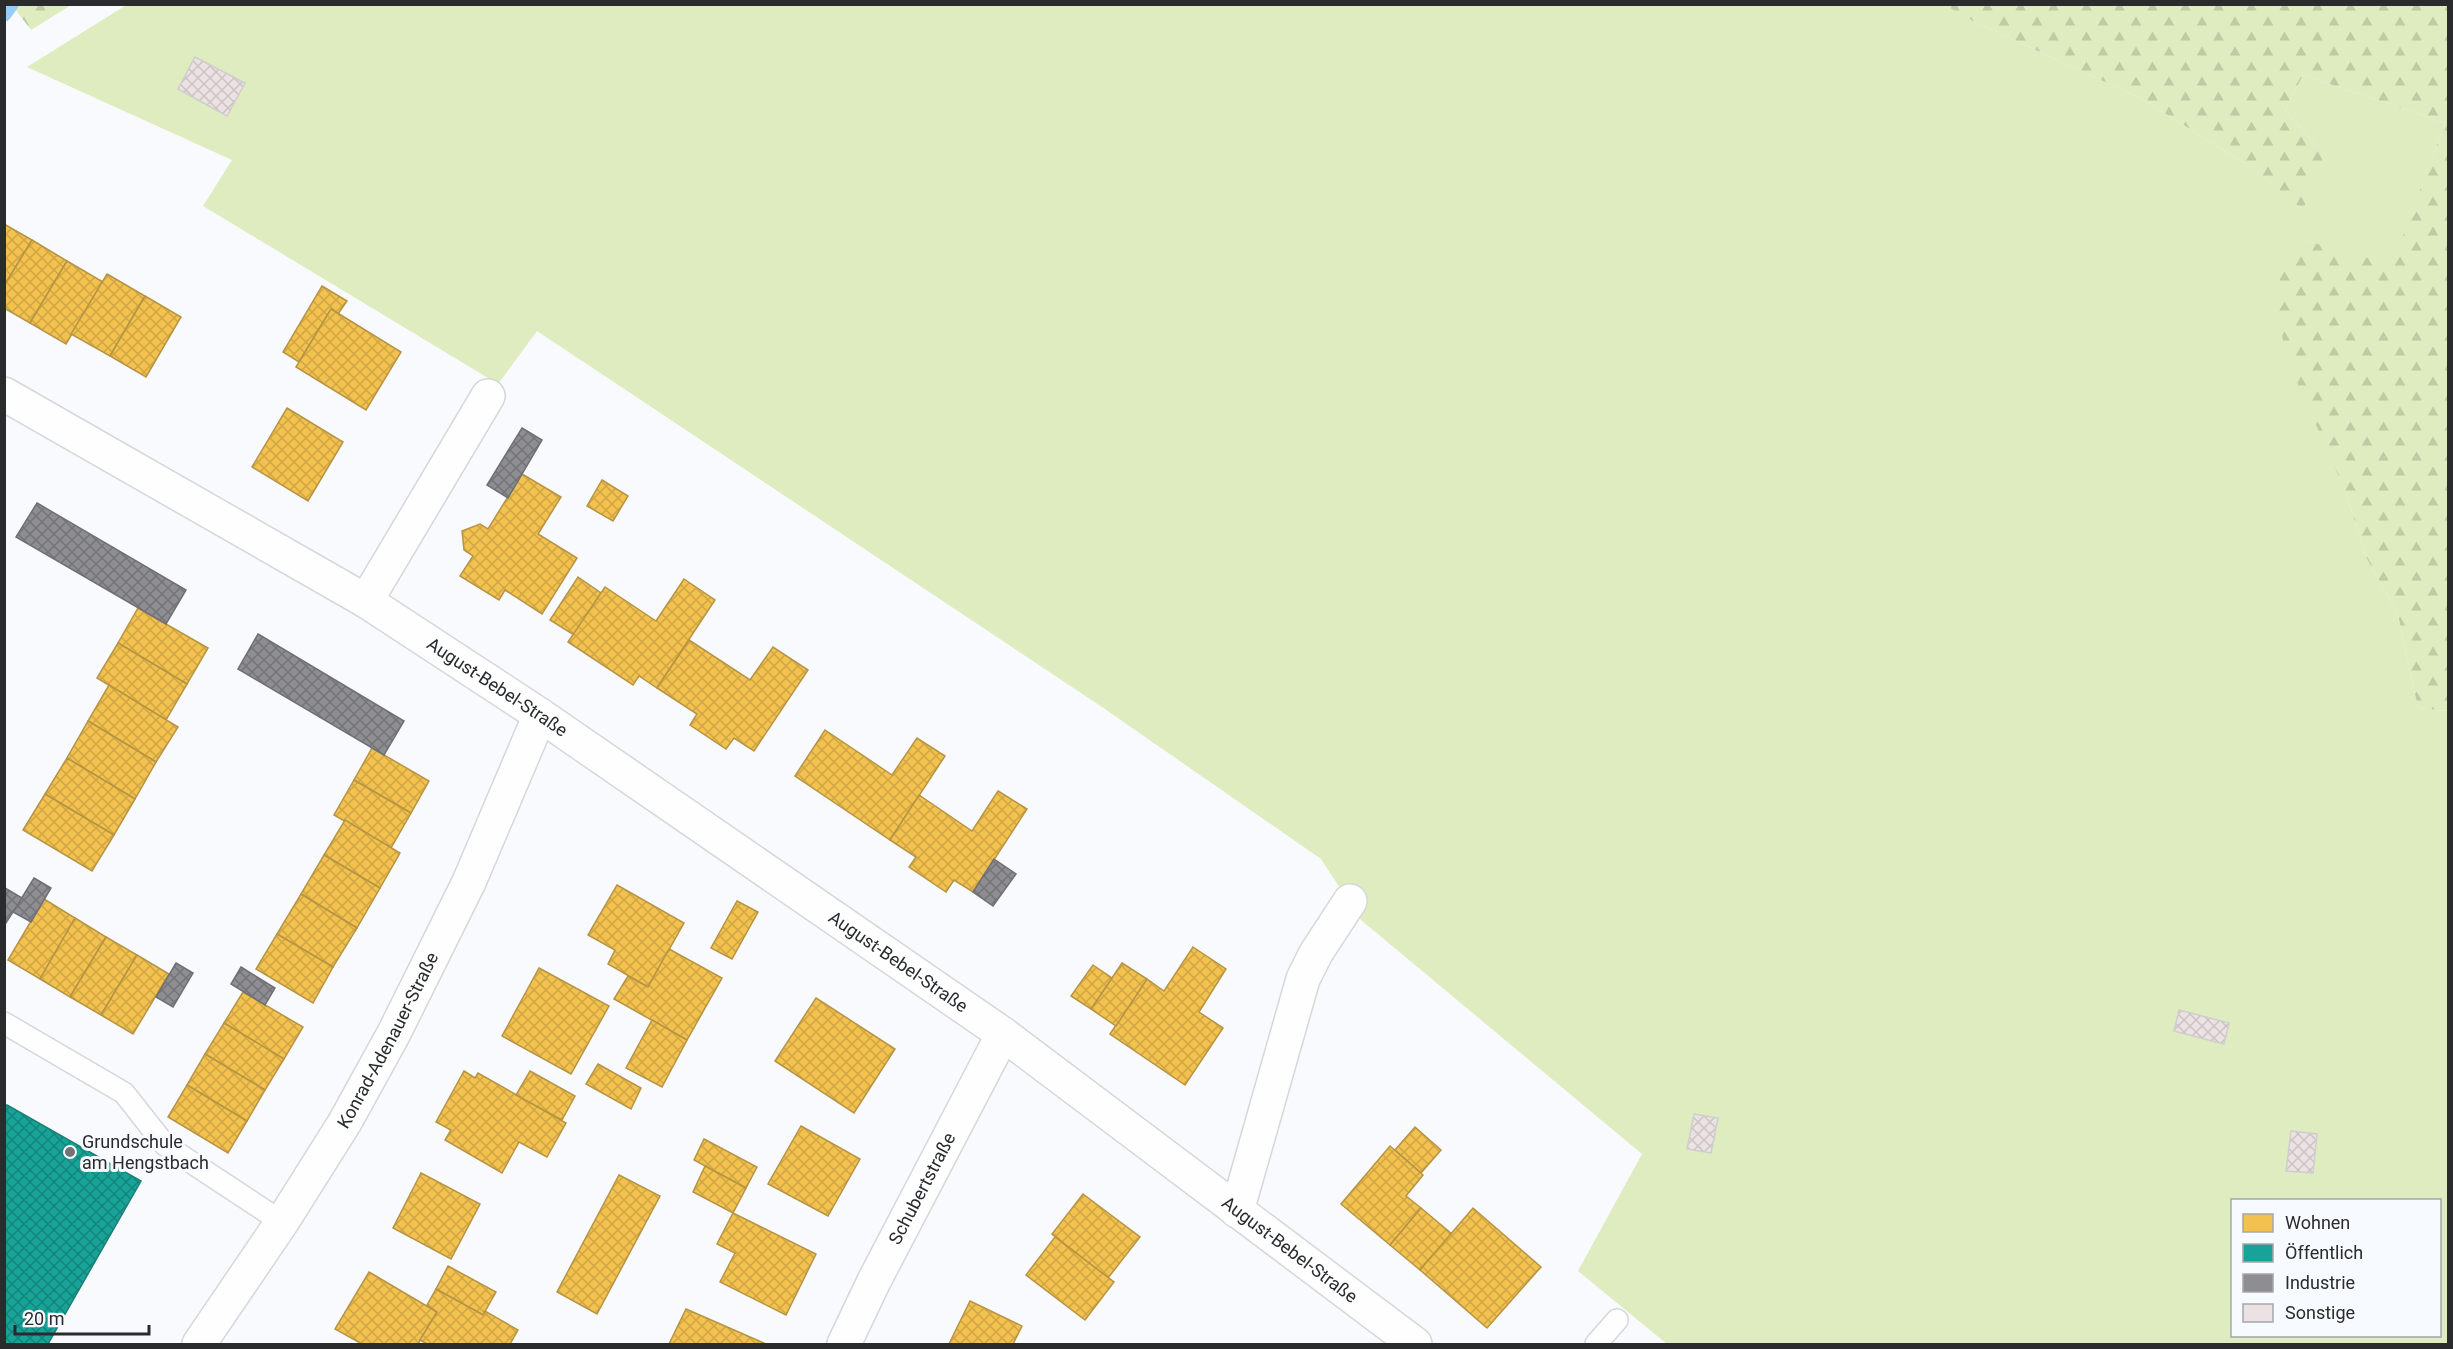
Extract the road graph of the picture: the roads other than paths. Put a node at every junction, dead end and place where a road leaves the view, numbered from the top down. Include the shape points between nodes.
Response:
1 (4, 394) edge
2 (488, 396) dead end
3 (366, 601) junction
4 (540, 715) junction
5 (1350, 901) dead end
6 (4, 1023) edge
7 (1003, 1034) junction
8 (1237, 1211) junction
9 (282, 1222) junction
10 (1617, 1320) dead end
11 (199, 1344) edge
12 (844, 1344) edge
13 (1415, 1344) edge
14 (1596, 1344) edge

1 - 3 street, August-Bebel-Straße
2 - 3 street
3 - 4 street, August-Bebel-Straße
4 - 7 street, August-Bebel-Straße
4 - 9 street, Konrad-Adenauer-Straße via 469,882 394,1033 345,1122
5 - 8 street via 1303,979
6 - 9 lane via 124,1093 165,1144
7 - 8 street, August-Bebel-Straße
7 - 12 street, Schubertstraße
8 - 13 street, August-Bebel-Straße
9 - 11 street, Konrad-Adenauer-Straße
10 - 14 lane

